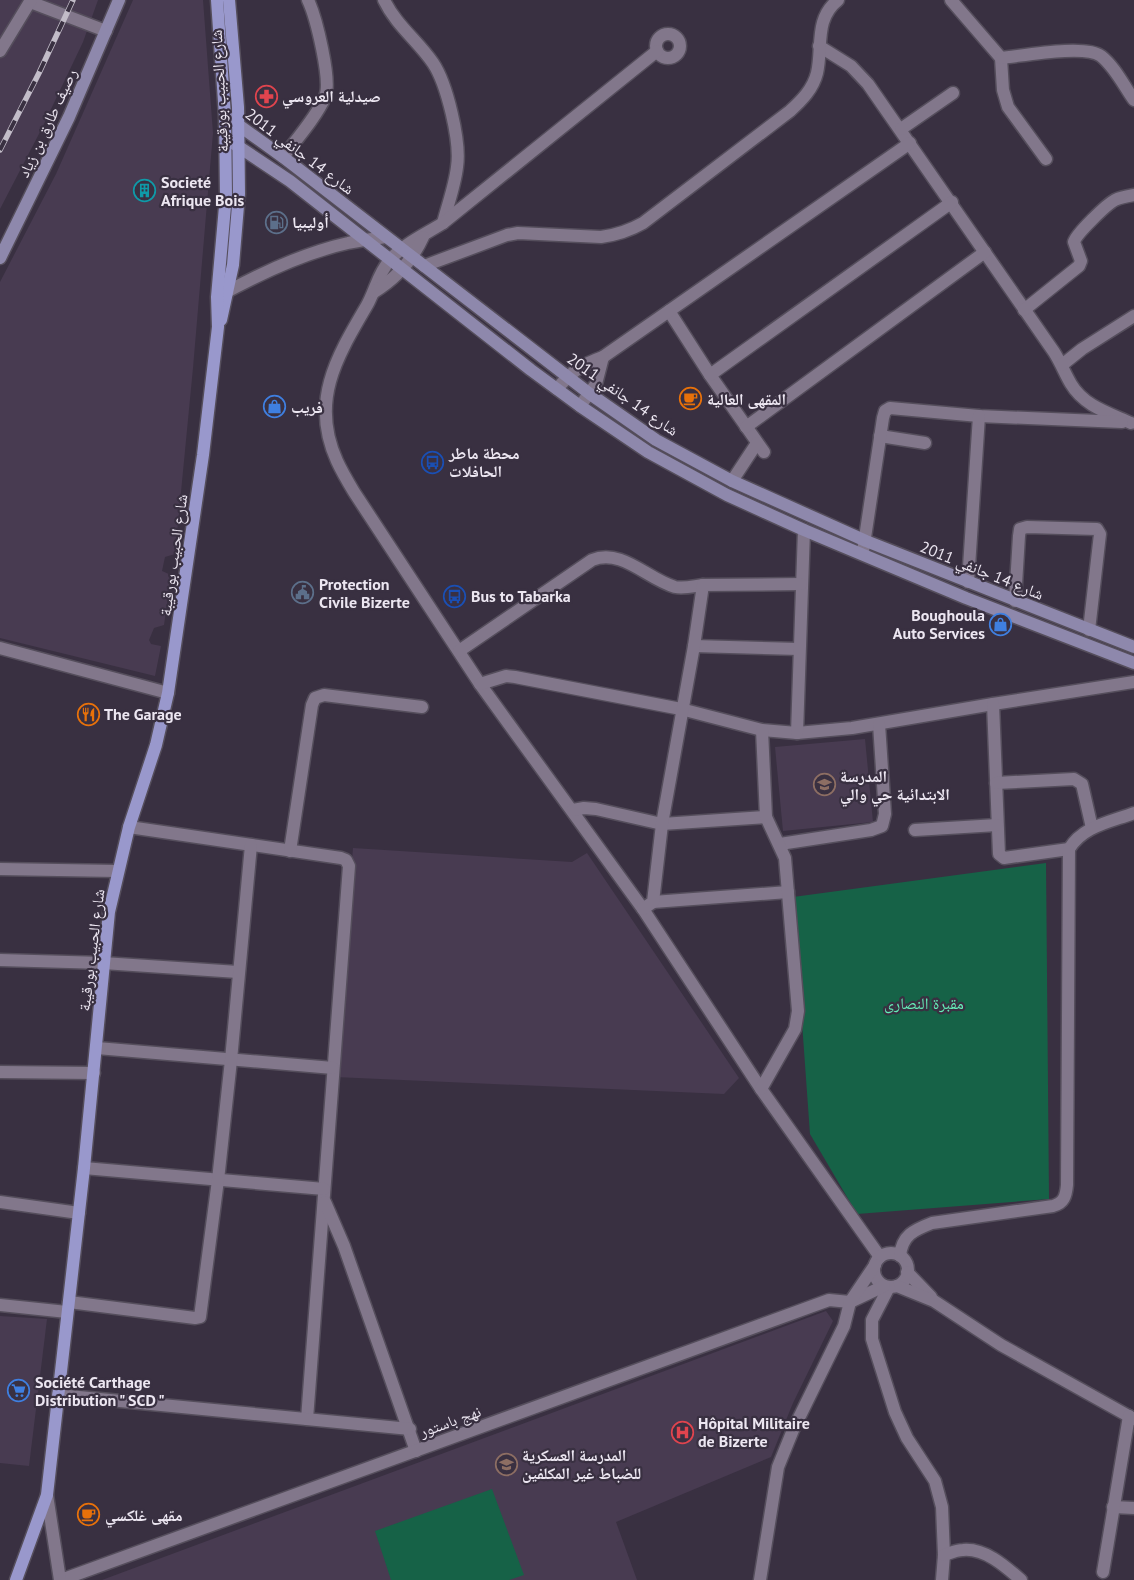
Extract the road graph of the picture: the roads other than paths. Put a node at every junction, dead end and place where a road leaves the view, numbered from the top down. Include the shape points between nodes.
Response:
1 (119, 0) edge
2 (217, 0) edge
3 (229, 0) edge
4 (308, 0) edge
5 (384, 0) edge
6 (951, 0) edge
7 (31, 1) edge
8 (832, 2) edge
9 (106, 30) junction
10 (819, 46) junction
11 (0, 51) edge
12 (657, 51) dead end
13 (1001, 58) junction
14 (953, 93) dead end
15 (1134, 100) edge
16 (225, 116) junction
17 (239, 124) junction
18 (901, 129) junction
19 (226, 138) junction
20 (910, 143) junction
21 (239, 146) junction
22 (283, 157) junction
23 (1046, 159) dead end
24 (1134, 195) edge
25 (952, 202) junction
26 (443, 222) junction
27 (386, 237) junction
28 (423, 237) junction
29 (365, 240) junction
30 (401, 249) junction
31 (986, 252) junction
32 (412, 257) junction
33 (0, 258) edge
34 (390, 260) junction
35 (424, 266) junction
36 (403, 270) junction
37 (229, 291) junction
38 (374, 292) junction
39 (217, 297) junction
40 (1024, 310) junction
41 (669, 311) junction
42 (1134, 316) edge
43 (218, 327) junction
44 (603, 357) junction
45 (1062, 365) junction
46 (710, 375) junction
47 (568, 376) junction
48 (558, 389) junction
49 (590, 394) junction
50 (580, 406) junction
51 (979, 416) junction
52 (1132, 423) edge
53 (746, 427) junction
54 (880, 436) junction
55 (925, 443) dead end
56 (732, 481) junction
57 (804, 530) junction
58 (866, 541) junction
59 (862, 555) junction
60 (968, 582) junction
61 (801, 584) junction
62 (703, 585) junction
63 (1015, 600) junction
64 (1089, 630) junction
65 (694, 646) junction
66 (1134, 647) edge
67 (0, 648) edge
68 (799, 649) junction
69 (459, 651) junction
70 (1134, 664) edge
71 (1134, 682) edge
72 (480, 684) junction
73 (168, 693) junction
74 (994, 704) junction
75 (422, 707) dead end
76 (681, 710) junction
77 (879, 724) junction
78 (762, 730) junction
79 (797, 733) junction
80 (996, 783) junction
81 (573, 810) junction
82 (1134, 813) edge
83 (766, 817) junction
84 (662, 824) junction
85 (997, 825) junction
86 (129, 827) junction
87 (1092, 828) junction
88 (915, 830) dead end
89 (780, 844) junction
90 (251, 845) junction
91 (1069, 849) junction
92 (290, 851) junction
93 (0, 869) edge
94 (117, 870) junction
95 (788, 892) junction
96 (648, 905) junction
97 (0, 960) edge
98 (103, 963) junction
99 (238, 972) junction
100 (97, 1048) junction
101 (231, 1060) junction
102 (333, 1068) junction
103 (0, 1072) edge
104 (94, 1073) junction
105 (761, 1089) junction
106 (84, 1168) junction
107 (218, 1180) junction
108 (324, 1195) junction
109 (0, 1202) edge
110 (79, 1213) junction
111 (900, 1256) junction
112 (877, 1261) junction
113 (908, 1272) junction
114 (890, 1286) junction
115 (934, 1301) junction
116 (850, 1302) junction
117 (0, 1305) edge
118 (68, 1306) junction
119 (58, 1395) junction
120 (1131, 1418) edge
121 (307, 1420) junction
122 (410, 1429) junction
123 (416, 1451) junction
124 (47, 1495) junction
125 (1114, 1507) junction
126 (1134, 1508) edge
127 (944, 1555) junction
128 (1102, 1572) dead end
129 (16, 1580) edge
130 (60, 1580) edge
131 (760, 1580) edge
132 (942, 1580) edge
133 (1020, 1580) edge

1 - 9 main road, رصيف طارق بن زياد
2 - 16 main road, شارع الحبيب بورقيبة
3 - 17 main road, شارع الحبيب بورقيبة
4 - 22 street via 316,22 328,90 321,106
5 - 26 street via 394,18 434,65 448,103 458,151
6 - 13 street
7 - 9 street
7 - 11 street
8 - 10 street via 820,30
9 - 33 main road, رصيف طارق بن زياد via 70,117
10 - 18 street via 860,74
10 - 35 street via 816,75 802,100 637,226 601,237 507,235
12 - 26 street
13 - 15 street via 1092,52 1106,60
13 - 23 street via 1003,90 1008,107
14 - 18 street
16 - 17 main road, شارع 14 جانفي 2011
16 - 19 main road, شارع الحبيب بورقيبة
17 - 21 main road, شارع الحبيب بورقيبة
17 - 22 main road, شارع 14 جانفي 2011
18 - 20 street
19 - 21 main road, شارع 14 جانفي 2011
19 - 39 main road, شارع الحبيب بورقيبة via 226,195
20 - 25 street
20 - 41 street
21 - 29 main road, شارع 14 جانفي 2011
21 - 37 main road, شارع الحبيب بورقيبة via 237,232
22 - 27 main road, شارع 14 جانفي 2011
24 - 40 street via 1109,204 1077,235 1074,246 1081,261 1079,266
25 - 31 street
25 - 46 street
26 - 28 street
27 - 29 street
27 - 30 main road, شارع 14 جانفي 2011
28 - 30 street
28 - 32 street
29 - 34 main road, شارع 14 جانفي 2011
29 - 37 street via 317,252 253,277
30 - 32 main road, شارع 14 جانفي 2011
30 - 34 street
31 - 40 street
31 - 53 street
32 - 35 main road, شارع 14 جانفي 2011
32 - 36 street
34 - 36 main road, شارع 14 جانفي 2011
34 - 38 street
35 - 47 main road, شارع 14 جانفي 2011
36 - 38 street
36 - 48 main road, شارع 14 جانفي 2011
37 - 39 street
37 - 43 main road, شارع الحبيب بورقيبة
38 - 69 street via 332,370 326,406 330,442 354,492
39 - 43 main road, شارع الحبيب بورقيبة
40 - 45 street
41 - 44 street
41 - 46 street
42 - 45 street
43 - 73 main road, شارع الحبيب بورقيبة
44 - 47 street via 577,368
44 - 49 street
45 - 52 street via 1070,383 1087,402
46 - 53 street
47 - 48 street
47 - 49 main road, شارع 14 جانفي 2011
48 - 50 main road, شارع 14 جانفي 2011
49 - 50 street
49 - 56 main road, شارع 14 جانفي 2011 via 656,440
50 - 57 main road, شارع 14 جانفي 2011 via 654,456 727,495
51 - 52 street
51 - 54 street via 890,408 884,411
51 - 60 street
53 - 56 street via 760,447
54 - 55 street
54 - 58 street
56 - 58 main road, شارع 14 جانفي 2011
57 - 59 main road, شارع 14 جانفي 2011
57 - 61 street
58 - 59 street
58 - 60 main road, شارع 14 جانفي 2011
59 - 70 main road, شارع 14 جانفي 2011
60 - 63 main road, شارع 14 جانفي 2011
61 - 62 street
61 - 68 street
62 - 65 street
62 - 69 street via 683,588 661,581 623,560 601,556
63 - 64 main road, شارع 14 جانفي 2011
63 - 64 street via 1020,529 1097,529 1100,534
64 - 66 main road, شارع 14 جانفي 2011
65 - 68 street
65 - 76 street
67 - 73 street
68 - 79 street
69 - 72 street
71 - 74 street
72 - 76 street via 515,676
72 - 81 street
73 - 86 main road, شارع الحبيب بورقيبة via 156,744
74 - 77 street
74 - 80 street
75 - 92 street via 324,695 315,698
76 - 78 street
76 - 84 street
77 - 79 street
77 - 89 street via 885,814 882,826
78 - 79 street
78 - 83 street
80 - 85 street
80 - 87 street via 1074,779 1082,784
81 - 84 street via 596,809
81 - 96 street
82 - 87 street
83 - 84 street
83 - 89 street
84 - 96 street
85 - 88 street
85 - 91 street via 1001,857
86 - 90 street
86 - 94 main road, شارع الحبيب بورقيبة
87 - 91 street via 1074,841
89 - 95 street via 785,858
90 - 92 street
90 - 99 street
91 - 111 street via 1067,1176 1064,1200 1053,1206 932,1223 906,1238
92 - 102 street via 340,858 349,866
93 - 94 street
94 - 98 main road, شارع الحبيب بورقيبة
95 - 96 street
95 - 105 street via 797,1019 790,1039
96 - 105 street
97 - 98 street
98 - 99 street
98 - 100 main road, شارع الحبيب بورقيبة
99 - 101 street
100 - 101 street
100 - 104 main road, شارع الحبيب بورقيبة
101 - 102 street
101 - 107 street
102 - 108 street
103 - 104 street
104 - 106 main road, شارع الحبيب بورقيبة
105 - 112 street
106 - 107 street
106 - 110 main road, شارع الحبيب بورقيبة
107 - 108 street
107 - 118 street via 200,1317
108 - 121 street
108 - 122 street
109 - 110 street
110 - 118 main road, شارع الحبيب بورقيبة
111 - 112 street via 888,1254
111 - 113 street
112 - 114 street via 876,1280
112 - 116 street
113 - 114 street via 904,1280
113 - 115 street
114 - 115 street
114 - 116 street, نهج باستور
114 - 127 street via 872,1320 872,1339 895,1412 934,1481 942,1507
115 - 120 street via 1001,1345
116 - 123 street, نهج باستور via 829,1300
116 - 131 street via 844,1326 778,1467
117 - 118 street
118 - 119 main road, شارع الحبيب بورقيبة
119 - 121 street
119 - 124 main road, شارع الحبيب بورقيبة
120 - 125 street
121 - 122 street
122 - 123 street
123 - 130 street, نهج باستور
124 - 129 main road, شارع الحبيب بورقيبة
124 - 130 street
125 - 126 street
125 - 128 street
127 - 132 street
127 - 133 street via 961,1550 979,1552 1007,1567

